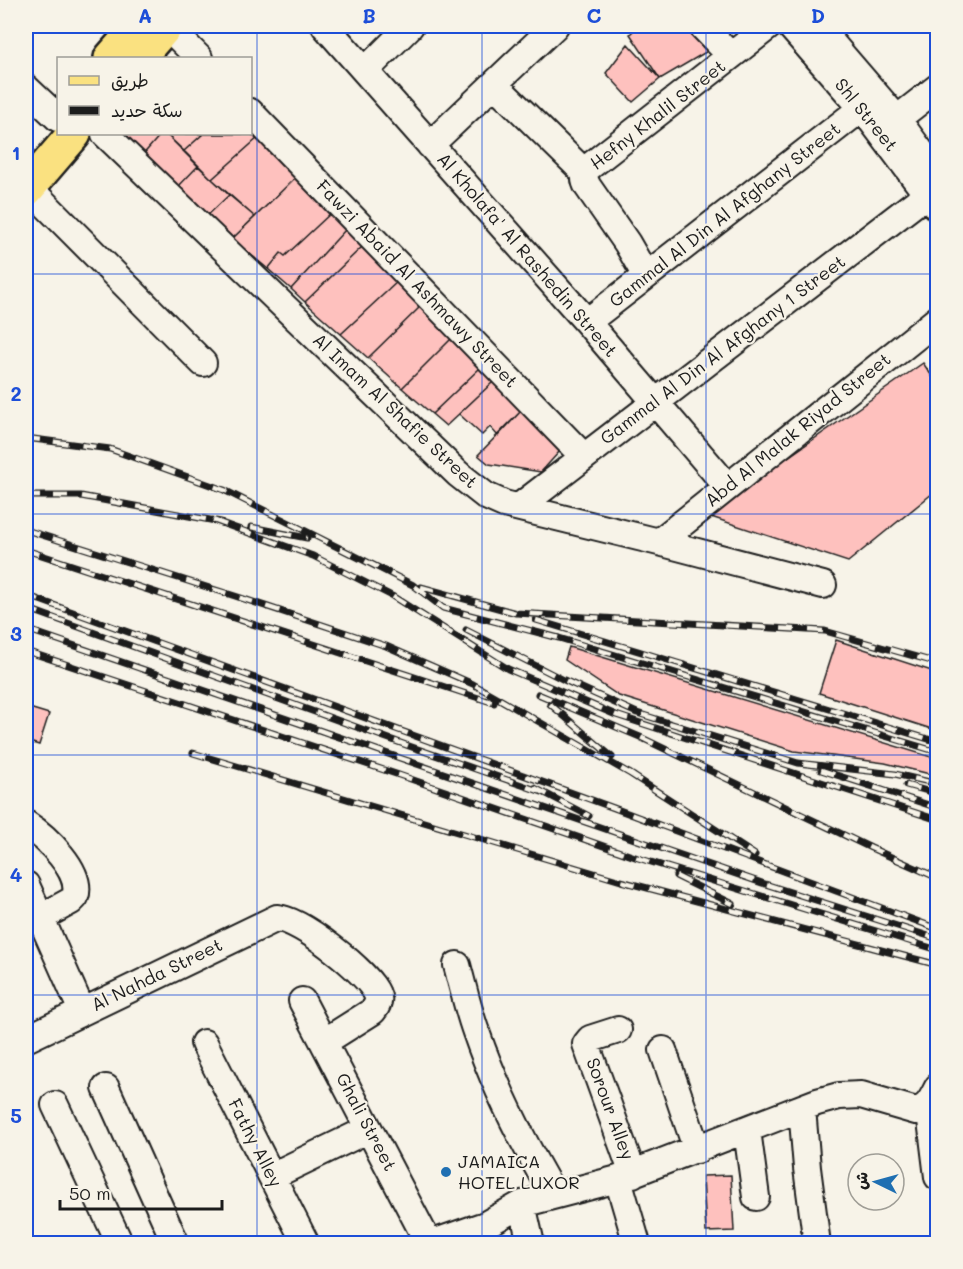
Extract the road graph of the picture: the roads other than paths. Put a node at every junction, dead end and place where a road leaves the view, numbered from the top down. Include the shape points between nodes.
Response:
1 (325, 26) edge
2 (410, 26) edge
3 (555, 26) edge
4 (702, 26) edge
5 (769, 26) edge
6 (790, 26) edge
7 (147, 31) edge
8 (820, 32) edge
9 (731, 56) junction
10 (112, 57) edge
11 (197, 57) edge
12 (365, 71) junction
13 (494, 84) junction
14 (938, 87) edge
15 (26, 88) edge
16 (862, 108) junction
17 (252, 114) edge
18 (57, 119) edge
19 (897, 119) junction
20 (57, 122) edge
21 (73, 135) edge
22 (106, 135) edge
23 (430, 145) junction
24 (585, 173) junction
25 (26, 179) edge
26 (935, 197) edge
27 (646, 276) junction
28 (938, 319) edge
29 (587, 322) junction
30 (203, 363) dead end
31 (656, 402) junction
32 (584, 457) junction
33 (727, 486) junction
34 (519, 507) junction
35 (659, 542) junction
36 (822, 585) dead end
37 (26, 824) edge
38 (26, 885) edge
39 (40, 918) junction
40 (457, 965) dead end
41 (302, 1001) dead end
42 (82, 1011) junction
43 (618, 1030) dead end
44 (26, 1040) edge
45 (324, 1042) junction
46 (204, 1043) dead end
47 (663, 1050) dead end
48 (106, 1088) dead end
49 (933, 1095) edge
50 (56, 1105) dead end
51 (802, 1108) junction
52 (369, 1129) junction
53 (747, 1130) junction
54 (697, 1150) junction
55 (272, 1176) junction
56 (626, 1176) junction
57 (938, 1177) edge
58 (554, 1195) junction
59 (756, 1197) dead end
60 (522, 1204) junction
61 (438, 1242) edge
62 (120, 1244) edge
63 (176, 1244) edge
64 (306, 1244) edge
65 (531, 1244) edge
66 (637, 1244) edge
67 (817, 1244) edge

1 - 12 street, Al Kholafa' Al Rashedin Street
2 - 12 street
3 - 13 street
4 - 9 street
5 - 9 street, Hefny Khalil Street
6 - 8 street, Shl Street
7 - 10 main road
7 - 11 street
8 - 16 street, Shl Street
8 - 19 street, Shl Street
9 - 24 street, Hefny Khalil Street
12 - 23 street, Al Kholafa' Al Rashedin Street
13 - 23 street
13 - 24 street
14 - 19 street
15 - 18 street
16 - 26 street, Shl Street
16 - 27 street, Gammal Al Din Al Afghany Street
17 - 32 street, Fawzi Abaid Al Ashmawy Street
19 - 26 street, Shl Street
20 - 25 main road
21 - 25 main road
22 - 34 street, Al Imam Al Shafie Street via 471,486 504,504
23 - 29 street, Al Kholafa' Al Rashedin Street
24 - 27 street, Hefny Khalil Street via 588,187
25 - 30 street
26 - 31 street, Gammal Al Din Al Afghany 1 Street
27 - 29 street, Gammal Al Din Al Afghany Street
28 - 33 street, Abd Al Malak Riyad Street
29 - 31 street, Al Kholafa' Al Rashedin Street
31 - 32 street, Gammal Al Din Al Afghany 1 Street
31 - 33 street, Al Kholafa' Al Rashedin Street
32 - 34 street, Gammal Al Din Al Afghany 1 Street
33 - 35 street, Abd Al Malak Riyad Street
34 - 35 street, Al Imam Al Shafie Street
35 - 36 street, Al Imam Al Shafie Street
37 - 39 street via 55,848 76,886 71,901
38 - 39 street
39 - 42 street
40 - 58 street via 490,1071
41 - 45 street, Ghali Street
42 - 44 street, Al Nahda Street
42 - 45 street, Al Nahda Street via 270,919 283,918 347,959 377,992 373,1011
43 - 56 street, Sorour Alley via 586,1044
45 - 52 street, Ghali Street
46 - 55 street, Fathy Alley
47 - 54 street
48 - 63 street
49 - 51 street via 924,1109 916,1111 861,1095 839,1096
49 - 57 street
50 - 62 street
51 - 53 street
51 - 67 street
52 - 55 street
52 - 61 street, Ghali Street
53 - 54 street
53 - 59 street
54 - 56 street
55 - 64 street, Fathy Alley
56 - 58 street
56 - 66 street
58 - 60 street
60 - 61 street via 485,1225
60 - 65 street

